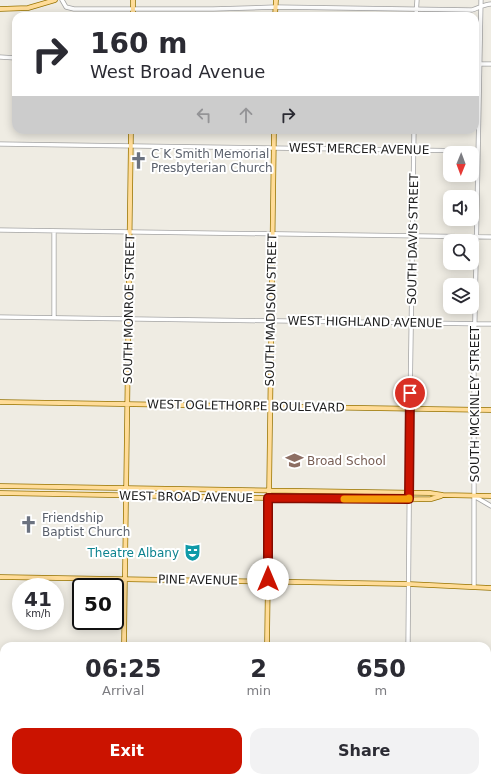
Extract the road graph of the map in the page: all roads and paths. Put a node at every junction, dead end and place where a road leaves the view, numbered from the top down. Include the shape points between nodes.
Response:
1 (55, 0) edge
2 (62, 0) edge
3 (133, 0) edge
4 (276, 0) edge
5 (417, 0) edge
6 (481, 0) edge
7 (491, 4) edge
8 (276, 7) junction
9 (416, 8) junction
10 (481, 8) junction
11 (0, 9) edge
12 (133, 9) junction
13 (275, 12) edge
14 (416, 12) edge
15 (0, 57) edge
16 (12, 58) edge
17 (480, 64) junction
18 (491, 64) edge
19 (479, 108) edge
20 (131, 134) edge
21 (274, 134) edge
22 (414, 134) edge
23 (478, 134) edge
24 (0, 144) edge
25 (131, 145) junction
26 (478, 146) edge
27 (274, 148) junction
28 (414, 149) junction
29 (443, 150) edge
30 (478, 182) edge
31 (0, 230) edge
32 (54, 231) junction
33 (130, 232) junction
34 (477, 234) edge
35 (272, 235) junction
36 (413, 237) junction
37 (443, 237) edge
38 (479, 237) edge
39 (491, 237) edge
40 (476, 270) edge
41 (0, 316) edge
42 (54, 317) junction
43 (129, 318) junction
44 (271, 321) junction
45 (412, 323) junction
46 (475, 324) junction
47 (491, 324) edge
48 (0, 402) edge
49 (128, 404) junction
50 (269, 406) junction
51 (410, 409) junction
52 (474, 410) junction
53 (491, 410) edge
54 (0, 486) edge
55 (126, 487) junction
56 (268, 490) junction
57 (409, 493) junction
58 (0, 494) edge
59 (443, 495) junction
60 (126, 496) junction
61 (474, 496) junction
62 (490, 496) edge
63 (268, 498) junction
64 (409, 499) junction
65 (491, 506) edge
66 (0, 577) edge
67 (125, 579) junction
68 (268, 582) junction
69 (408, 584) junction
70 (474, 587) junction
71 (491, 588) edge
72 (124, 642) edge
73 (267, 642) edge
74 (408, 642) edge

1 - 11 main road via 28,8
2 - 12 street via 66,7 74,10
3 - 12 main road
4 - 8 main road
5 - 9 street
6 - 10 street, SOUTH MCKINLEY STREET
7 - 10 street
8 - 9 street
8 - 12 street
8 - 13 main road
9 - 10 street
9 - 14 street
10 - 17 street, SOUTH MCKINLEY STREET
15 - 16 street
17 - 18 street
17 - 19 street, SOUTH MCKINLEY STREET
20 - 25 main road, SOUTH MONROE STREET
21 - 27 main road, SOUTH MADISON STREET
22 - 28 street, SOUTH DAVIS STREET
23 - 26 street, SOUTH MCKINLEY STREET
24 - 25 street, WEST MERCER AVENUE
25 - 27 street, WEST MERCER AVENUE
25 - 33 main road, SOUTH MONROE STREET
27 - 28 street, WEST MERCER AVENUE
27 - 35 main road, SOUTH MADISON STREET
28 - 29 street, WEST MERCER AVENUE
28 - 36 street, SOUTH DAVIS STREET
30 - 34 street, SOUTH MCKINLEY STREET
31 - 32 street
32 - 33 street
32 - 42 street
33 - 35 street
33 - 43 main road, SOUTH MONROE STREET
35 - 36 street
35 - 44 main road, SOUTH MADISON STREET
36 - 37 street
36 - 45 street, SOUTH DAVIS STREET
38 - 39 street
40 - 46 street, SOUTH MCKINLEY STREET
41 - 42 street, WEST HIGHLAND AVENUE
42 - 43 street, WEST HIGHLAND AVENUE
43 - 44 street, WEST HIGHLAND AVENUE
43 - 49 main road, SOUTH MONROE STREET
44 - 45 street, WEST HIGHLAND AVENUE
44 - 50 main road, SOUTH MADISON STREET
45 - 46 street, WEST HIGHLAND AVENUE
45 - 51 street, SOUTH DAVIS STREET
46 - 47 street, WEST HIGHLAND AVENUE
46 - 52 street, SOUTH MCKINLEY STREET
48 - 49 main road, WEST OGLETHORPE BOULEVARD
49 - 50 main road, WEST OGLETHORPE BOULEVARD
49 - 55 main road, SOUTH MONROE STREET
50 - 51 main road, WEST OGLETHORPE BOULEVARD
50 - 56 main road, SOUTH MADISON STREET
51 - 52 main road, WEST OGLETHORPE BOULEVARD
51 - 57 street, SOUTH DAVIS STREET
52 - 53 main road, WEST OGLETHORPE BOULEVARD
52 - 61 street, SOUTH MCKINLEY STREET
54 - 55 main road, WEST BROAD AVENUE
55 - 56 main road, WEST BROAD AVENUE
55 - 60 main road, SOUTH MONROE STREET
56 - 57 main road, WEST BROAD AVENUE
56 - 63 main road, SOUTH MADISON STREET
57 - 59 main road, WEST BROAD AVENUE
57 - 64 street, SOUTH DAVIS STREET
58 - 60 main road, WEST BROAD AVENUE
59 - 61 main road, WEST BROAD AVENUE
59 - 64 main road, WEST BROAD AVENUE
60 - 63 main road, WEST BROAD AVENUE
60 - 67 main road, SOUTH MONROE STREET
61 - 62 main road, WEST BROAD AVENUE
61 - 65 street
61 - 70 street, SOUTH MCKINLEY STREET
62 - 65 street
63 - 64 main road, WEST BROAD AVENUE
63 - 68 main road, SOUTH MADISON STREET
64 - 69 street, SOUTH DAVIS STREET
66 - 67 main road, PINE AVENUE
67 - 68 main road, PINE AVENUE
67 - 72 main road, SOUTH MONROE STREET
68 - 69 main road, PINE AVENUE
68 - 73 main road, SOUTH MADISON STREET
69 - 70 main road, PINE AVENUE
69 - 74 street, SOUTH DAVIS STREET
70 - 71 main road, PINE AVENUE

